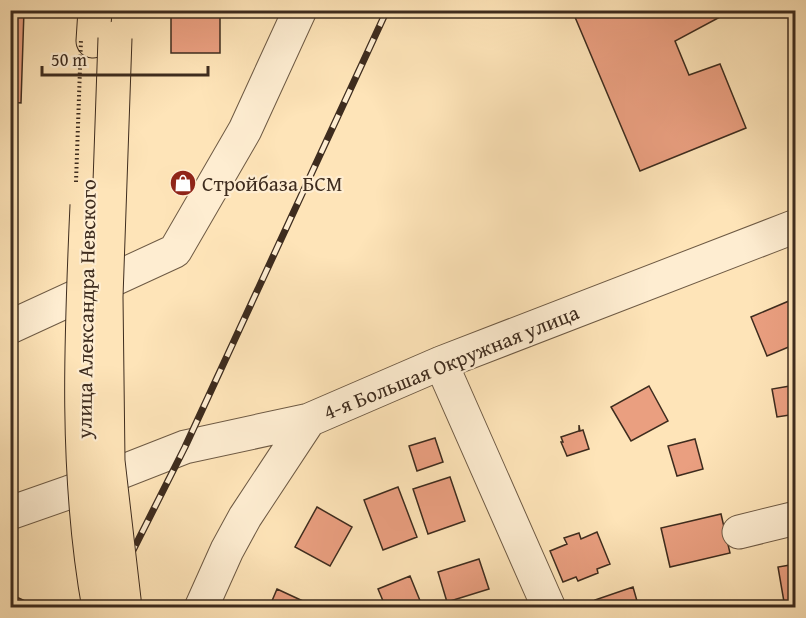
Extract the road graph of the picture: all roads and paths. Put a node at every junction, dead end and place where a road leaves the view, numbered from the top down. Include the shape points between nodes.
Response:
1 (300, 10) edge
2 (105, 25) edge
3 (795, 226) edge
4 (26, 309) edge
5 (10, 327) edge
6 (441, 363) junction
7 (309, 420) junction
8 (10, 513) edge
9 (795, 518) edge
10 (740, 532) dead end
11 (99, 608) edge
12 (125, 608) edge
13 (201, 608) edge
14 (549, 608) edge

1 - 4 street via 245,130 175,251
2 - 11 main road, улица Александра Невского, bridge via 83,299 82,397 90,556
2 - 12 main road, bridge via 108,460
3 - 6 street, 4-я Большая Окружная улица
4 - 5 street
6 - 7 street, 4-я Большая Окружная улица
6 - 14 street
7 - 8 street via 185,447
7 - 13 street, 4-я Большая Окружная улица via 245,517
9 - 10 street

